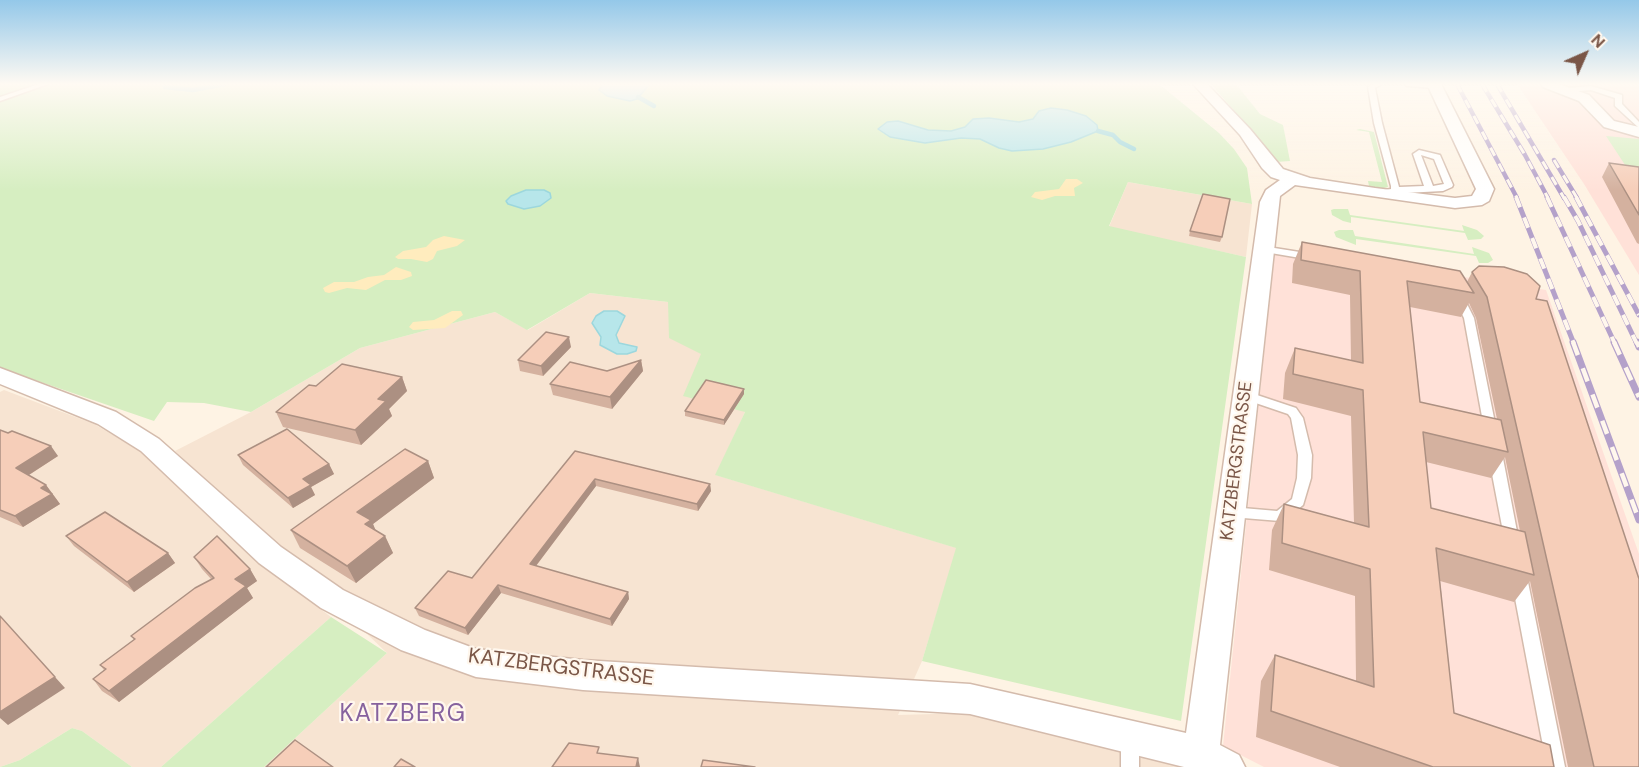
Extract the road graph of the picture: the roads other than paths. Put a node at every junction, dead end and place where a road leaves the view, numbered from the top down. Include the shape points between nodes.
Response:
1 (1234, 120) edge
2 (1377, 120) edge
3 (1451, 120) edge
4 (1605, 120) edge
5 (1639, 132) edge
6 (1292, 178) junction
7 (1429, 188) dead end
8 (1395, 190) junction
9 (1375, 193) junction
10 (1262, 249) junction
11 (1329, 259) edge
12 (1447, 283) edge
13 (0, 375) edge
14 (1245, 395) junction
15 (1231, 512) junction
16 (1130, 752) edge
17 (1214, 760) edge
18 (1556, 767) edge

1 - 6 street via 1268,164
2 - 8 lane
3 - 9 street via 1485,189 1483,197 1455,203
4 - 5 street
6 - 9 street
6 - 10 street, KATZBERGSTRASSE via 1272,194
7 - 8 lane
8 - 9 lane
10 - 11 lane
10 - 14 street, KATZBERGSTRASSE
12 - 18 lane via 1469,318
13 - 16 street, KATZBERGSTRASSE via 107,418 150,445 270,555 332,599 413,640 476,663 583,675 970,699
14 - 15 street, KATZBERGSTRASSE
14 - 15 lane via 1285,407 1297,418 1305,455 1304,478 1298,501 1280,516
15 - 17 street, KATZBERGSTRASSE
16 - 17 street, KATZBERGSTRASSE

